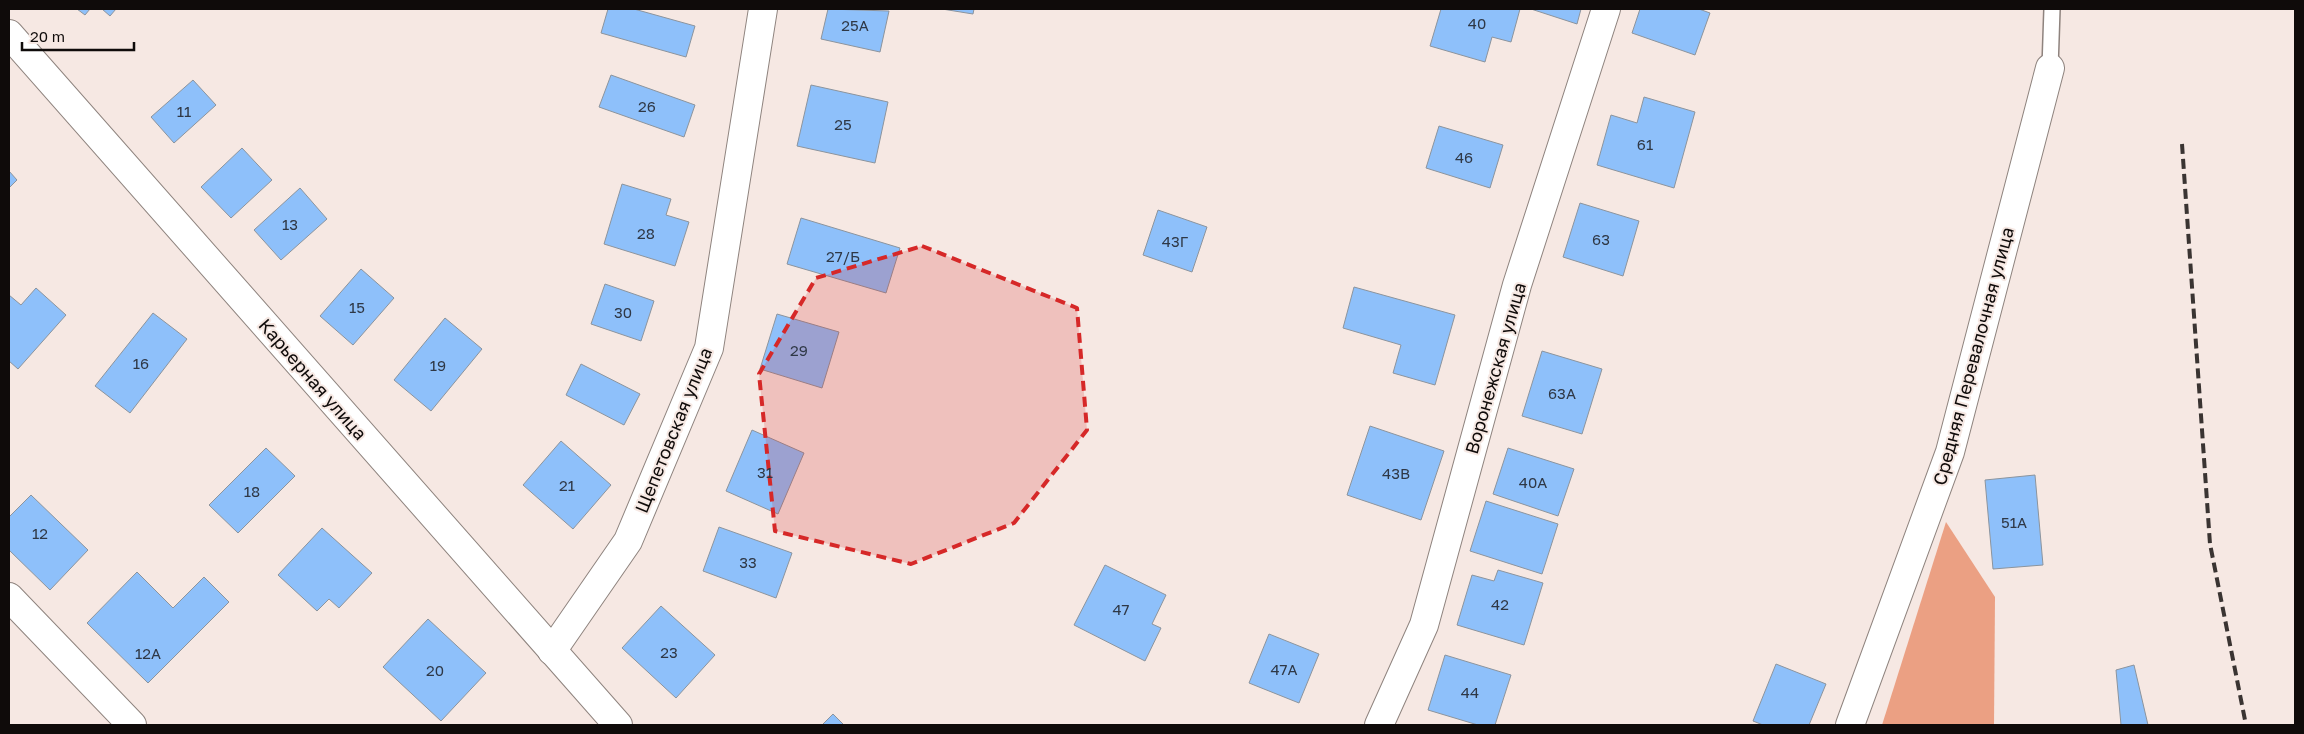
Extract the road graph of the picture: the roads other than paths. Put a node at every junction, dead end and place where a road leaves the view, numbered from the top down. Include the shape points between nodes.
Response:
1 (763, 9) edge
2 (1606, 9) edge
3 (2052, 9) edge
4 (9, 34) edge
5 (2050, 68) joint
6 (9, 597) edge
7 (552, 651) junction
8 (132, 725) edge
9 (618, 725) edge
10 (1379, 725) edge
11 (1850, 725) edge

1 - 7 street, Щепетовская улица via 708,348 628,541
2 - 10 street, Воронежская улица via 1517,286 1424,625
3 - 5 lane
4 - 7 street, Карьерная улица
5 - 11 street, Средняя Перевалочная улица via 1950,452
6 - 8 street
7 - 9 street, Карьерная улица

